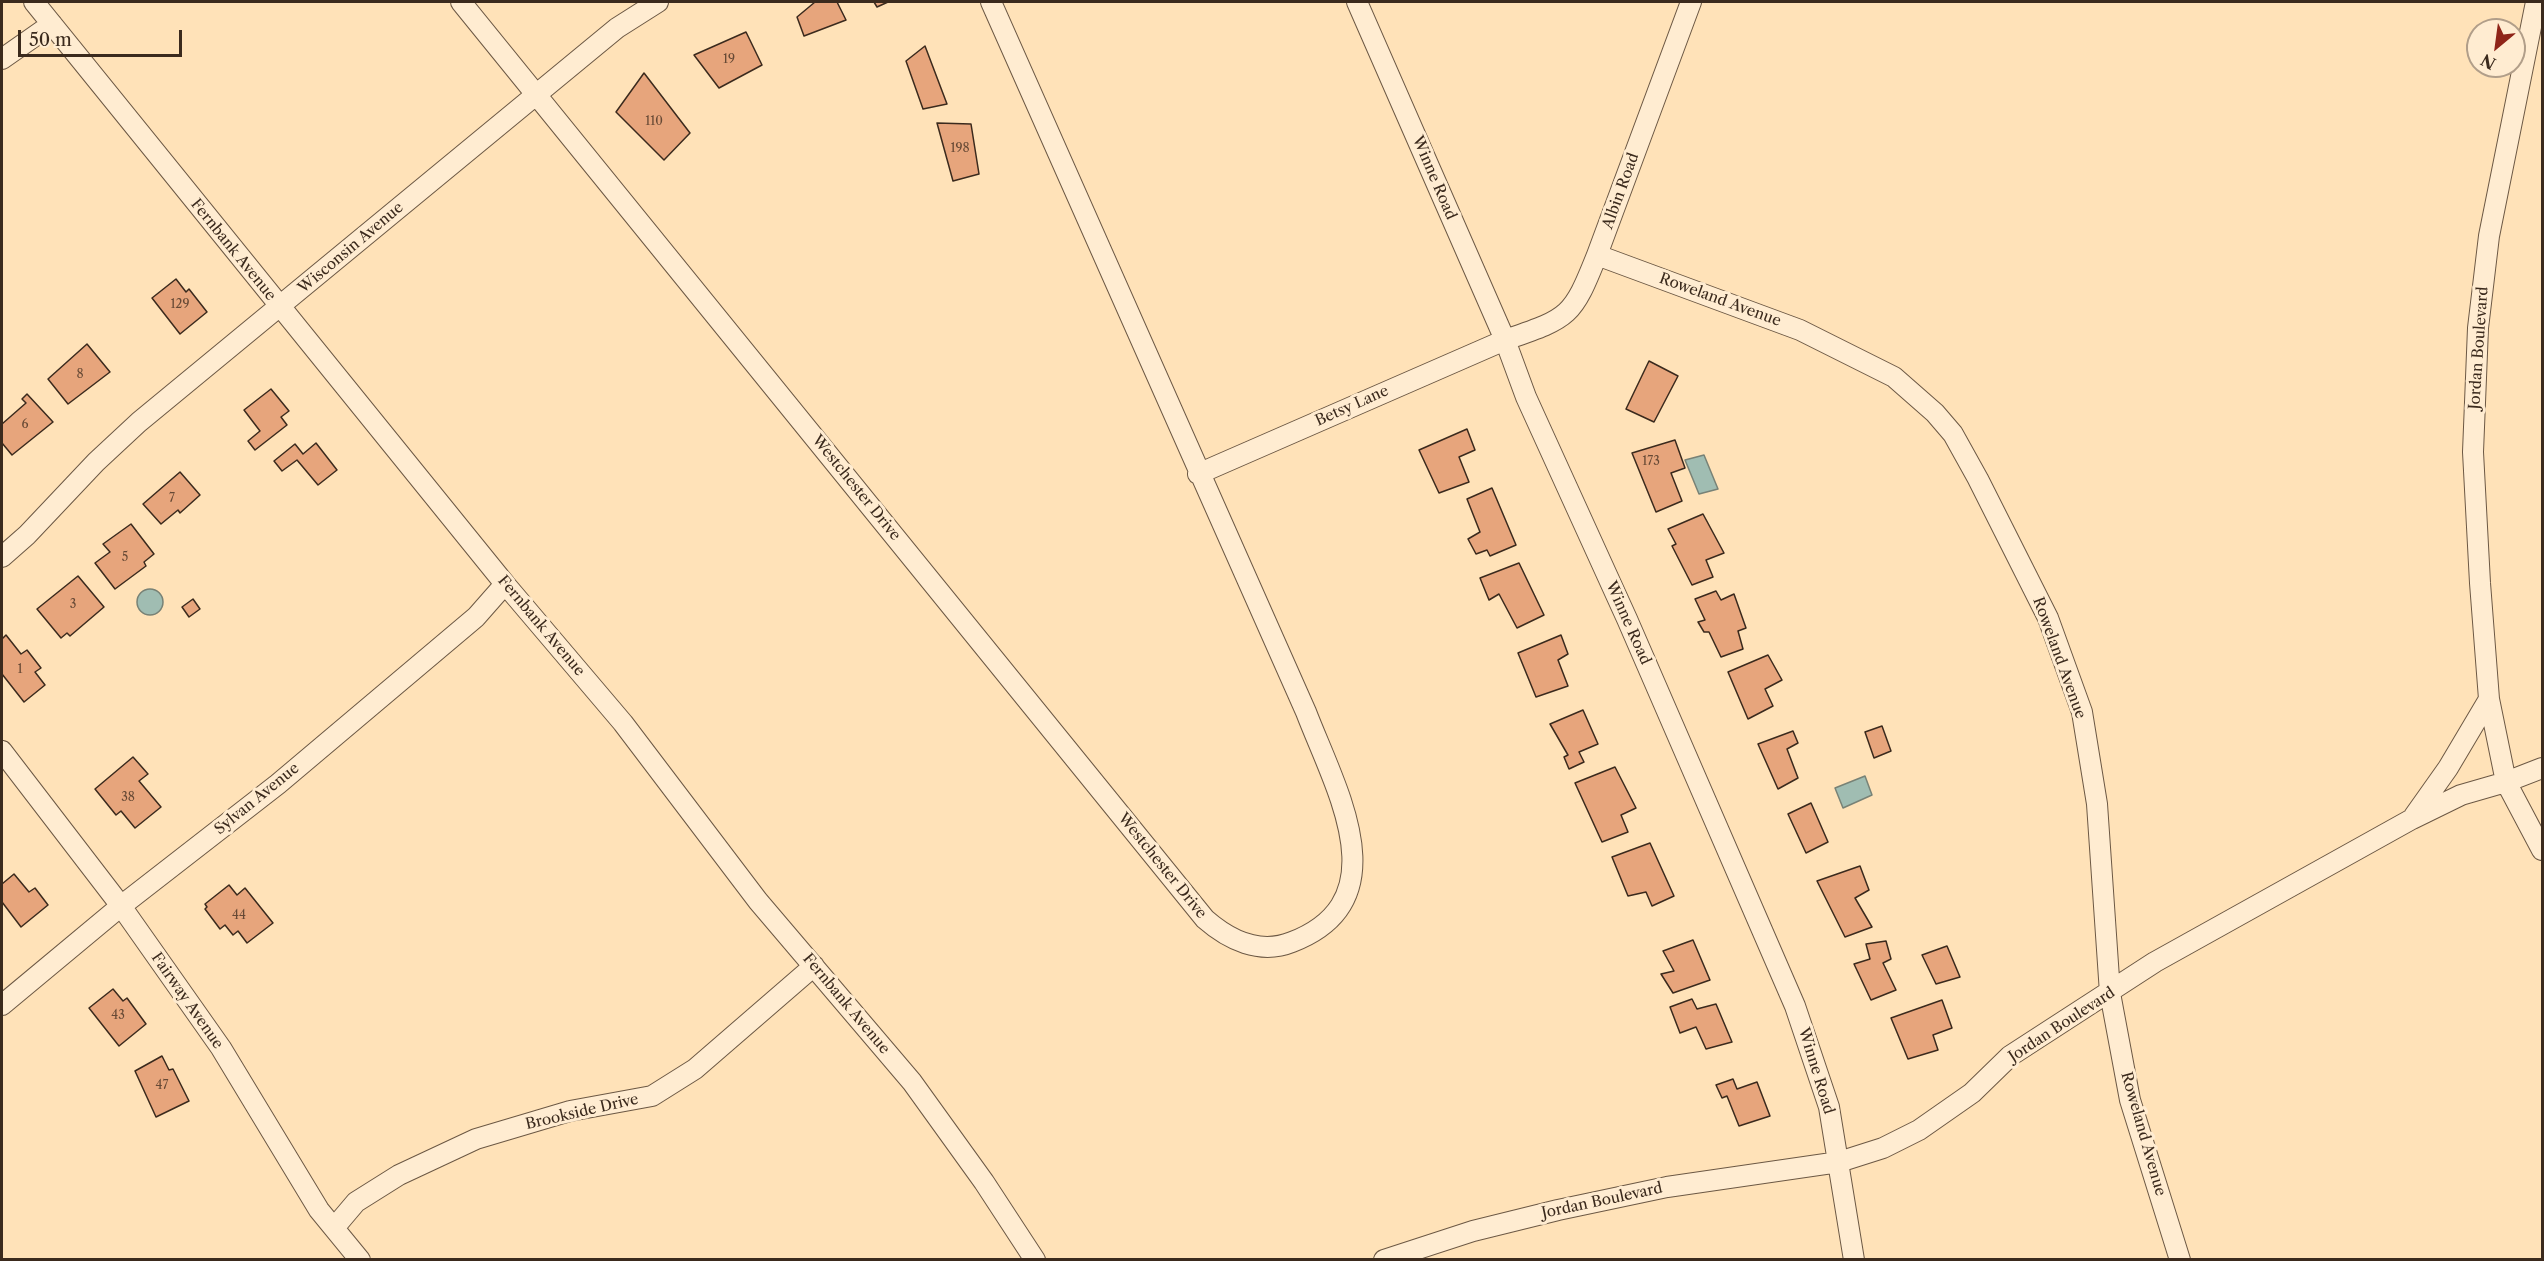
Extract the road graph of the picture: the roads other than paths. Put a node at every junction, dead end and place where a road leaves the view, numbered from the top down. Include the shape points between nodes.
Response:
1 (34, 2) edge
2 (461, 2) edge
3 (658, 2) edge
4 (991, 2) edge
5 (1357, 2) edge
6 (1691, 2) edge
7 (2536, 2) edge
8 (52, 24) junction
9 (2, 59) edge
10 (537, 94) junction
11 (1597, 255) junction
12 (279, 308) junction
13 (1505, 340) junction
14 (1198, 474) junction
15 (2, 556) edge
16 (504, 584) junction
17 (2489, 699) junction
18 (2, 751) edge
19 (2542, 768) edge
20 (2506, 783) junction
21 (2412, 819) junction
22 (2542, 850) edge
23 (120, 906) junction
24 (814, 966) junction
25 (2110, 993) junction
26 (2, 1005) edge
27 (1839, 1162) junction
28 (334, 1228) junction
29 (360, 1260) edge
30 (1035, 1260) edge
31 (1384, 1260) edge
32 (1854, 1260) edge
33 (2180, 1260) edge

1 - 8 street, Fernbank Avenue
2 - 10 street, Westchester Drive
3 - 10 street, Wisconsin Avenue via 617,28
4 - 14 street, Westchester Drive
5 - 13 street, Winne Road
6 - 11 street, Albin Road
7 - 17 street, Jordan Boulevard via 2489,236 2478,328 2474,452
8 - 9 street
8 - 12 street, Fernbank Avenue
10 - 12 street, Wisconsin Avenue
10 - 14 street, Westchester Drive via 1205,919 1220,933 1239,942 1281,947 1313,934 1342,905 1354,871 1352,839 1306,712
11 - 13 street, Albin Road via 1569,313
11 - 25 street, Roweland Avenue via 1800,330 1894,377 1953,434 2048,618 2082,712 2097,804
12 - 15 street, Wisconsin Avenue via 139,422
12 - 16 street, Fernbank Avenue
13 - 14 street, Betsy Lane
13 - 27 street, Winne Road via 1530,407 1795,1006 1829,1107
16 - 23 street, Sylvan Avenue via 476,617 278,784
16 - 24 street, Fernbank Avenue via 623,723 758,901
17 - 20 street, Jordan Boulevard
17 - 21 street, Jordan Boulevard
18 - 23 street, Fairway Avenue
19 - 20 street
20 - 21 street, Jordan Boulevard via 2461,795
20 - 22 street
21 - 25 street, Jordan Boulevard via 2155,962
23 - 26 street, Sylvan Avenue
23 - 28 street, Fairway Avenue via 221,1048 319,1210
24 - 28 street, Brookside Drive via 695,1069 652,1096 570,1112 476,1138 399,1174 356,1202
24 - 30 street, Fernbank Avenue via 912,1082
25 - 27 street, Jordan Boulevard via 2010,1056 1972,1093 1919,1130
25 - 33 street, Roweland Avenue via 2130,1100
27 - 31 street, Jordan Boulevard via 1667,1187 1473,1231
27 - 32 street, Winne Road
28 - 29 street, Fairway Avenue

